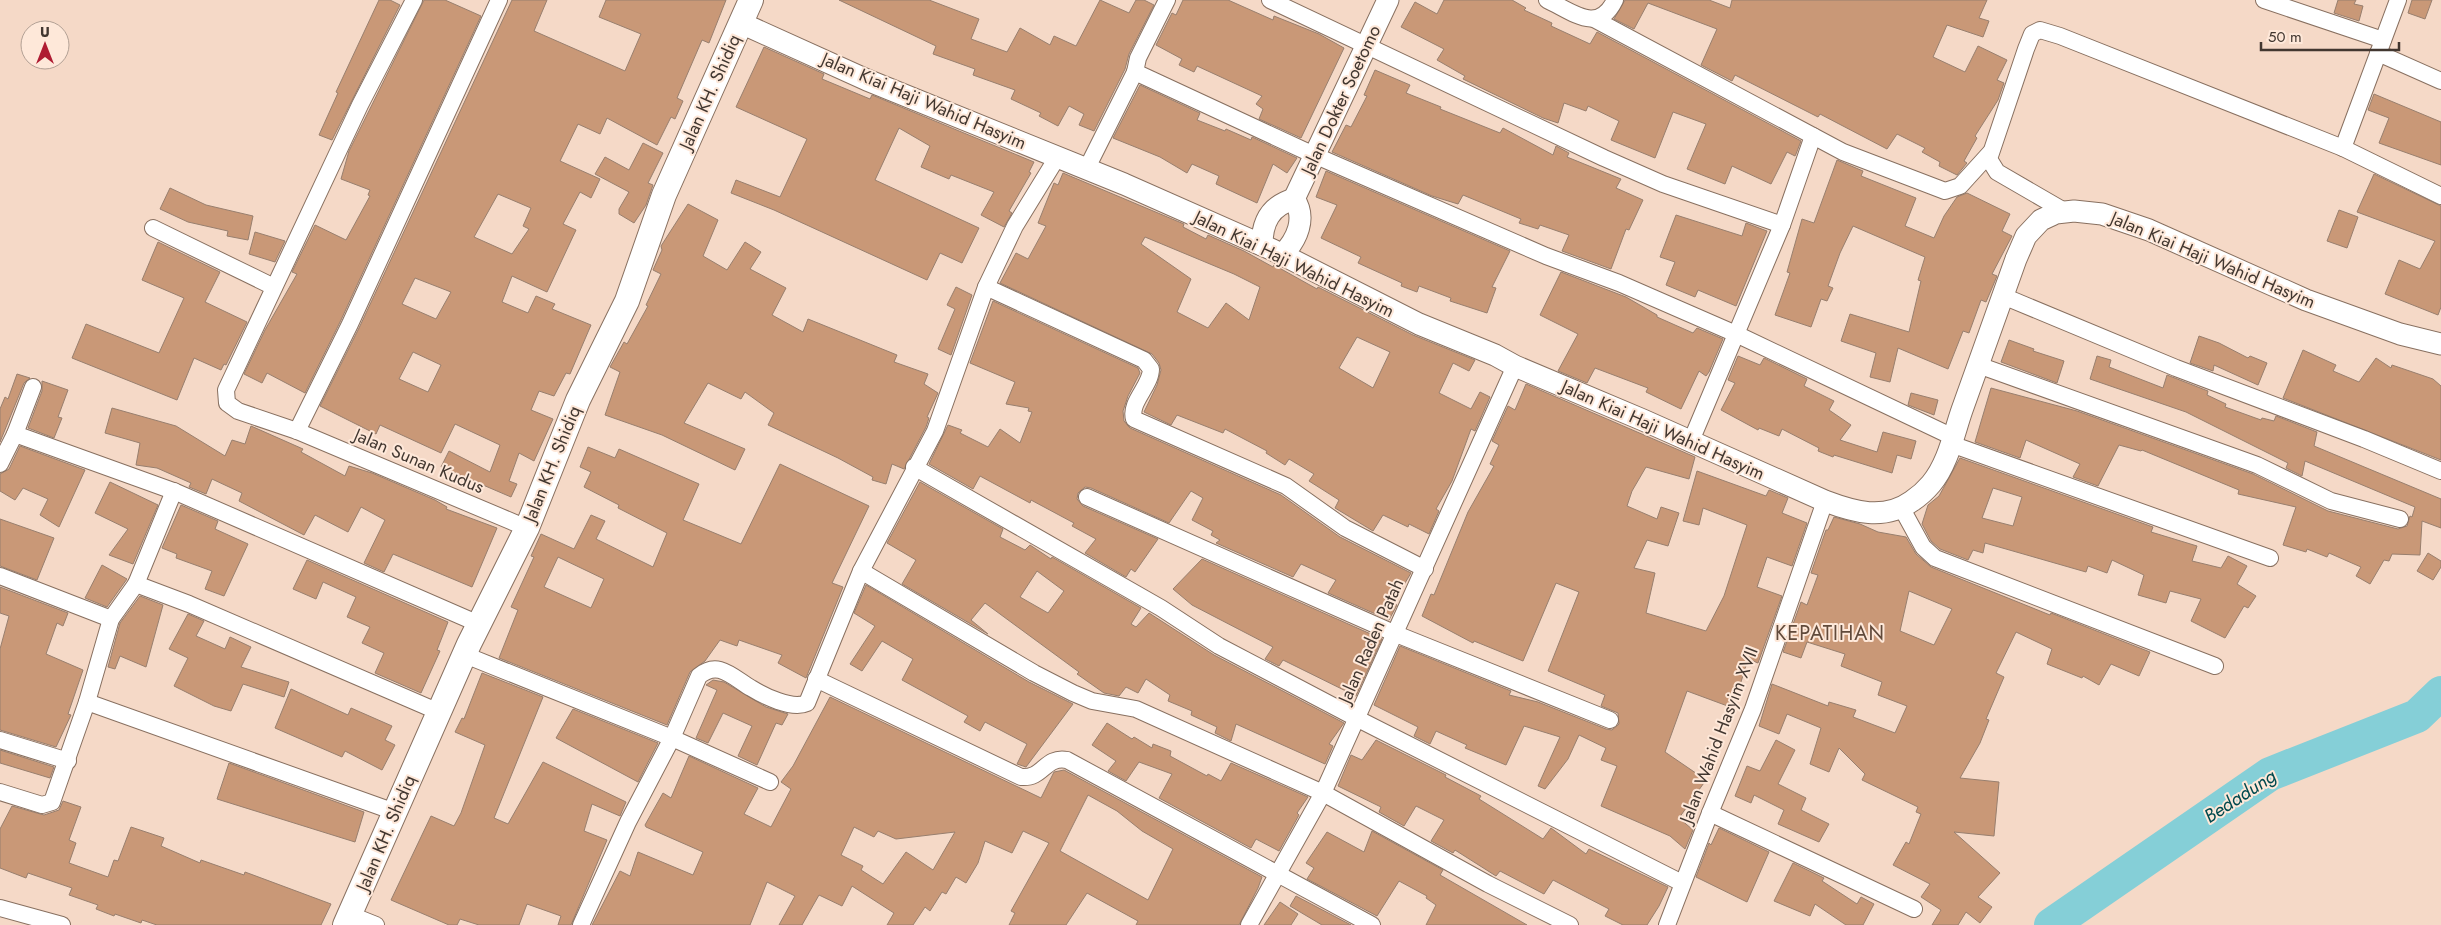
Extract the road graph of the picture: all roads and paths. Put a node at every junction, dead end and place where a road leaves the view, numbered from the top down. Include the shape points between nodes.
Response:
1 (414, 0) edge
2 (499, 0) edge
3 (751, 0) edge
4 (1167, 0) edge
5 (1270, 0) edge
6 (1388, 0) edge
7 (1547, 0) edge
8 (1615, 0) edge
9 (2264, 0) edge
10 (2398, 0) edge
11 (1594, 19) junction
12 (741, 23) junction
13 (1367, 46) junction
14 (2381, 47) junction
15 (1135, 72) junction
16 (2441, 81) edge
17 (1813, 136) junction
18 (2343, 148) junction
19 (1990, 153) junction
20 (1058, 156) junction
21 (1314, 156) junction
22 (1087, 168) junction
23 (2441, 196) edge
24 (1294, 200) junction
25 (2066, 212) junction
26 (1782, 225) junction
27 (153, 228) dead end
28 (1262, 245) junction
29 (1282, 255) junction
30 (274, 287) junction
31 (986, 287) junction
32 (2003, 296) junction
33 (1736, 334) junction
34 (2441, 344) edge
35 (1978, 365) junction
36 (1515, 366) junction
37 (33, 387) dead end
38 (296, 431) junction
39 (15, 434) junction
40 (1952, 440) junction
41 (1691, 441) junction
42 (0, 464) edge
43 (914, 467) junction
44 (2441, 471) edge
45 (174, 491) junction
46 (1087, 497) dead end
47 (1825, 501) junction
48 (1901, 507) junction
49 (2400, 519) dead end
50 (527, 528) junction
51 (2270, 558) dead end
52 (1425, 569) junction
53 (861, 571) junction
54 (0, 576) edge
55 (136, 584) junction
56 (110, 619) junction
57 (479, 624) junction
58 (1396, 634) junction
59 (464, 655) junction
60 (2215, 666) dead end
61 (816, 679) junction
62 (87, 702) junction
63 (439, 712) junction
64 (1358, 719) junction
65 (1610, 720) dead end
66 (672, 738) junction
67 (0, 740) edge
68 (68, 761) junction
69 (770, 782) dead end
70 (0, 792) edge
71 (1323, 793) junction
72 (396, 812) junction
73 (1710, 813) junction
74 (1278, 876) junction
75 (1682, 883) junction
76 (0, 908) edge
77 (1914, 910) dead end
78 (348, 920) edge
79 (62, 925) edge
80 (376, 925) edge
81 (581, 925) edge
82 (1250, 925) edge
83 (1372, 925) edge
84 (1570, 925) edge
85 (1666, 925) edge

1 - 30 street
2 - 38 street via 350,324
3 - 12 main road, Jalan KH. Shidiq
4 - 15 street via 1138,58
5 - 13 street
6 - 13 street, Jalan Dokter Soetomo
7 - 11 street via 1587,19
8 - 11 street via 1609,12
9 - 14 street
10 - 14 street
11 - 17 street
12 - 20 street, Jalan Kiai Haji Wahid Hasyim via 867,80
12 - 50 main road, Jalan KH. Shidiq via 664,196 627,301 578,400
13 - 21 street, Jalan Dokter Soetomo
13 - 26 street via 1663,184
14 - 16 street
14 - 18 street
15 - 21 street
15 - 22 street
17 - 19 street via 1843,152 1945,191 1960,186
17 - 26 street
18 - 19 street via 2040,30 2032,34
18 - 23 street
19 - 25 street via 1991,165 1997,172
20 - 22 street, Jalan Kiai Haji Wahid Hasyim
20 - 31 street via 1015,226
21 - 24 street, Jalan Dokter Soetomo
21 - 33 street
22 - 28 street, Jalan Kiai Haji Wahid Hasyim
24 - 28 street via 1276,207 1266,218
24 - 29 street via 1301,217 1300,225 1290,248
25 - 32 street, Jalan Kiai Haji Wahid Hasyim via 2041,220 2026,236
25 - 34 street, Jalan Kiai Haji Wahid Hasyim via 2102,214 2149,230 2306,300 2400,334
26 - 33 street
27 - 30 street
28 - 29 street, Jalan Kiai Haji Wahid Hasyim
29 - 36 street, Jalan Kiai Haji Wahid Hasyim via 1419,324
30 - 38 street, Jalan Sunan Kudus via 225,397 226,403 238,411
31 - 43 street via 935,431
31 - 52 street via 1144,360 1151,369 1151,376 1133,409 1134,419 1286,486 1345,528
32 - 35 street, Jalan Kiai Haji Wahid Hasyim
32 - 44 street via 2176,368
33 - 40 street
33 - 41 street
35 - 40 street, Jalan Kiai Haji Wahid Hasyim
35 - 49 street via 2256,465 2331,501
36 - 41 street, Jalan Kiai Haji Wahid Hasyim
36 - 52 street, Jalan Raden Patah
37 - 39 street
38 - 50 street, Jalan Sunan Kudus
39 - 42 street
39 - 45 street
40 - 48 street, Jalan Kiai Haji Wahid Hasyim via 1932,483
40 - 51 street
41 - 47 street, Jalan Kiai Haji Wahid Hasyim
43 - 53 street via 900,500
43 - 64 street via 1161,608 1219,646
45 - 55 street
45 - 57 street
46 - 58 street
47 - 48 street, Jalan Kiai Haji Wahid Hasyim via 1869,514
47 - 73 street, Jalan Wahid Hasyim XVII via 1753,709
48 - 60 street via 1923,547 1935,558
50 - 57 main road, Jalan KH. Shidiq
52 - 58 street, Jalan Raden Patah
53 - 61 street
53 - 71 street via 1073,693 1092,701 1136,709
54 - 56 street
55 - 56 street
55 - 63 street
56 - 62 street
57 - 59 main road, Jalan KH. Shidiq
58 - 64 street, Jalan Raden Patah
58 - 65 street
59 - 63 main road, Jalan KH. Shidiq
59 - 66 street
61 - 66 street via 807,703 794,705 753,690 722,670 706,670 699,676
61 - 74 street via 1021,777 1038,774 1051,761 1067,760
62 - 68 street
62 - 72 street
63 - 72 main road, Jalan KH. Shidiq
64 - 71 street, Jalan Raden Patah
64 - 75 street
66 - 69 street
66 - 81 street via 628,822
67 - 68 street
68 - 70 street via 49,804 42,805
71 - 74 street, Jalan Raden Patah
71 - 84 street
72 - 78 main road, Jalan KH. Shidiq
73 - 75 street, Jalan Wahid Hasyim XVII
73 - 77 street
74 - 82 street, Jalan Raden Patah
74 - 83 street
75 - 85 street, Jalan Wahid Hasyim XVII
76 - 79 street
78 - 80 street

